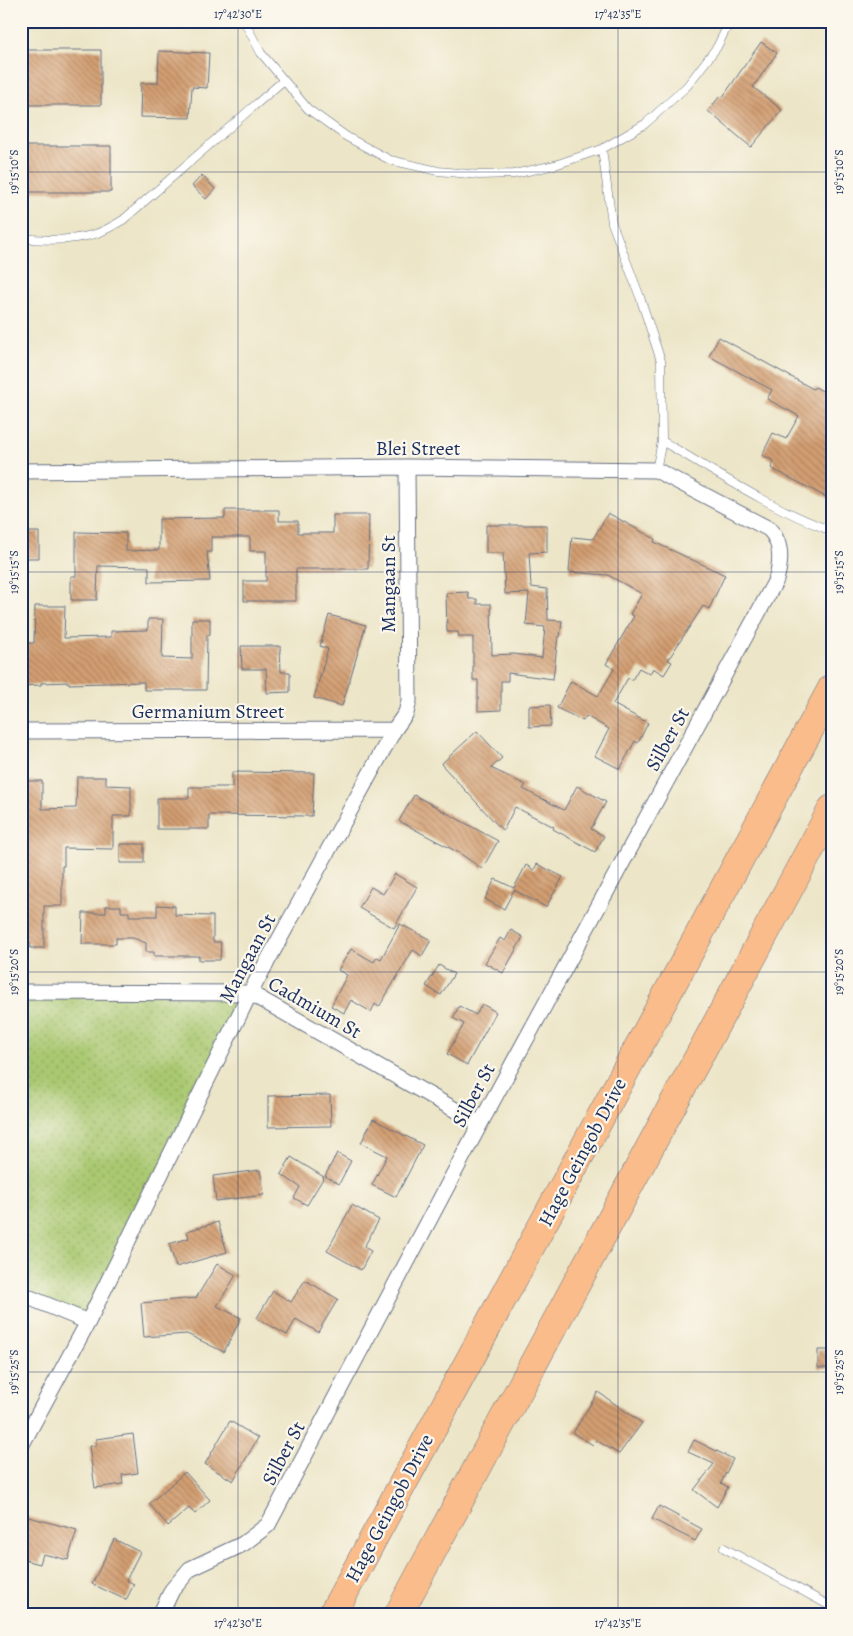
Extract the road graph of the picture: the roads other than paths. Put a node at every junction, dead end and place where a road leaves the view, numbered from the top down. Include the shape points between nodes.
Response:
1 (172, 21) edge
2 (244, 21) edge
3 (730, 21) edge
4 (21, 22) edge
5 (284, 80) junction
6 (602, 150) junction
7 (21, 238) edge
8 (662, 441) junction
9 (407, 467) junction
10 (656, 470) junction
11 (21, 471) edge
12 (832, 531) edge
13 (781, 556) joint
14 (832, 688) edge
15 (394, 730) junction
16 (21, 731) edge
17 (832, 809) edge
18 (21, 992) edge
19 (250, 993) junction
20 (480, 1124) junction
21 (21, 1294) edge
22 (88, 1322) junction
23 (21, 1446) edge
24 (724, 1548) dead end
25 (832, 1607) edge
26 (160, 1615) edge
27 (332, 1615) edge
28 (398, 1615) edge

1 - 4 lane
2 - 5 lane via 261,53
3 - 6 lane via 717,47 687,86 645,124
5 - 6 lane via 308,109 347,137 390,160 479,175 514,174
5 - 7 lane via 123,220 97,234 65,240
6 - 8 lane via 612,223 661,361
8 - 10 lane
8 - 12 lane via 756,496
9 - 10 street, Blei Street
9 - 11 street, Blei Street
9 - 15 street, Mangaan St via 408,702 406,713
10 - 13 street, Blei Street via 769,529 774,534
13 - 20 street, Silber St via 776,580
14 - 27 highway, Hage Geingob Drive
15 - 16 street, Germanium Street
15 - 19 street, Mangaan St
17 - 28 highway
18 - 19 street, Cadmium St
19 - 20 street, Cadmium St
19 - 22 street, Mangaan St
20 - 26 street, Silber St via 268,1525 243,1544 190,1569 172,1590
21 - 22 street
22 - 23 street, Mangaan St
24 - 25 lane

